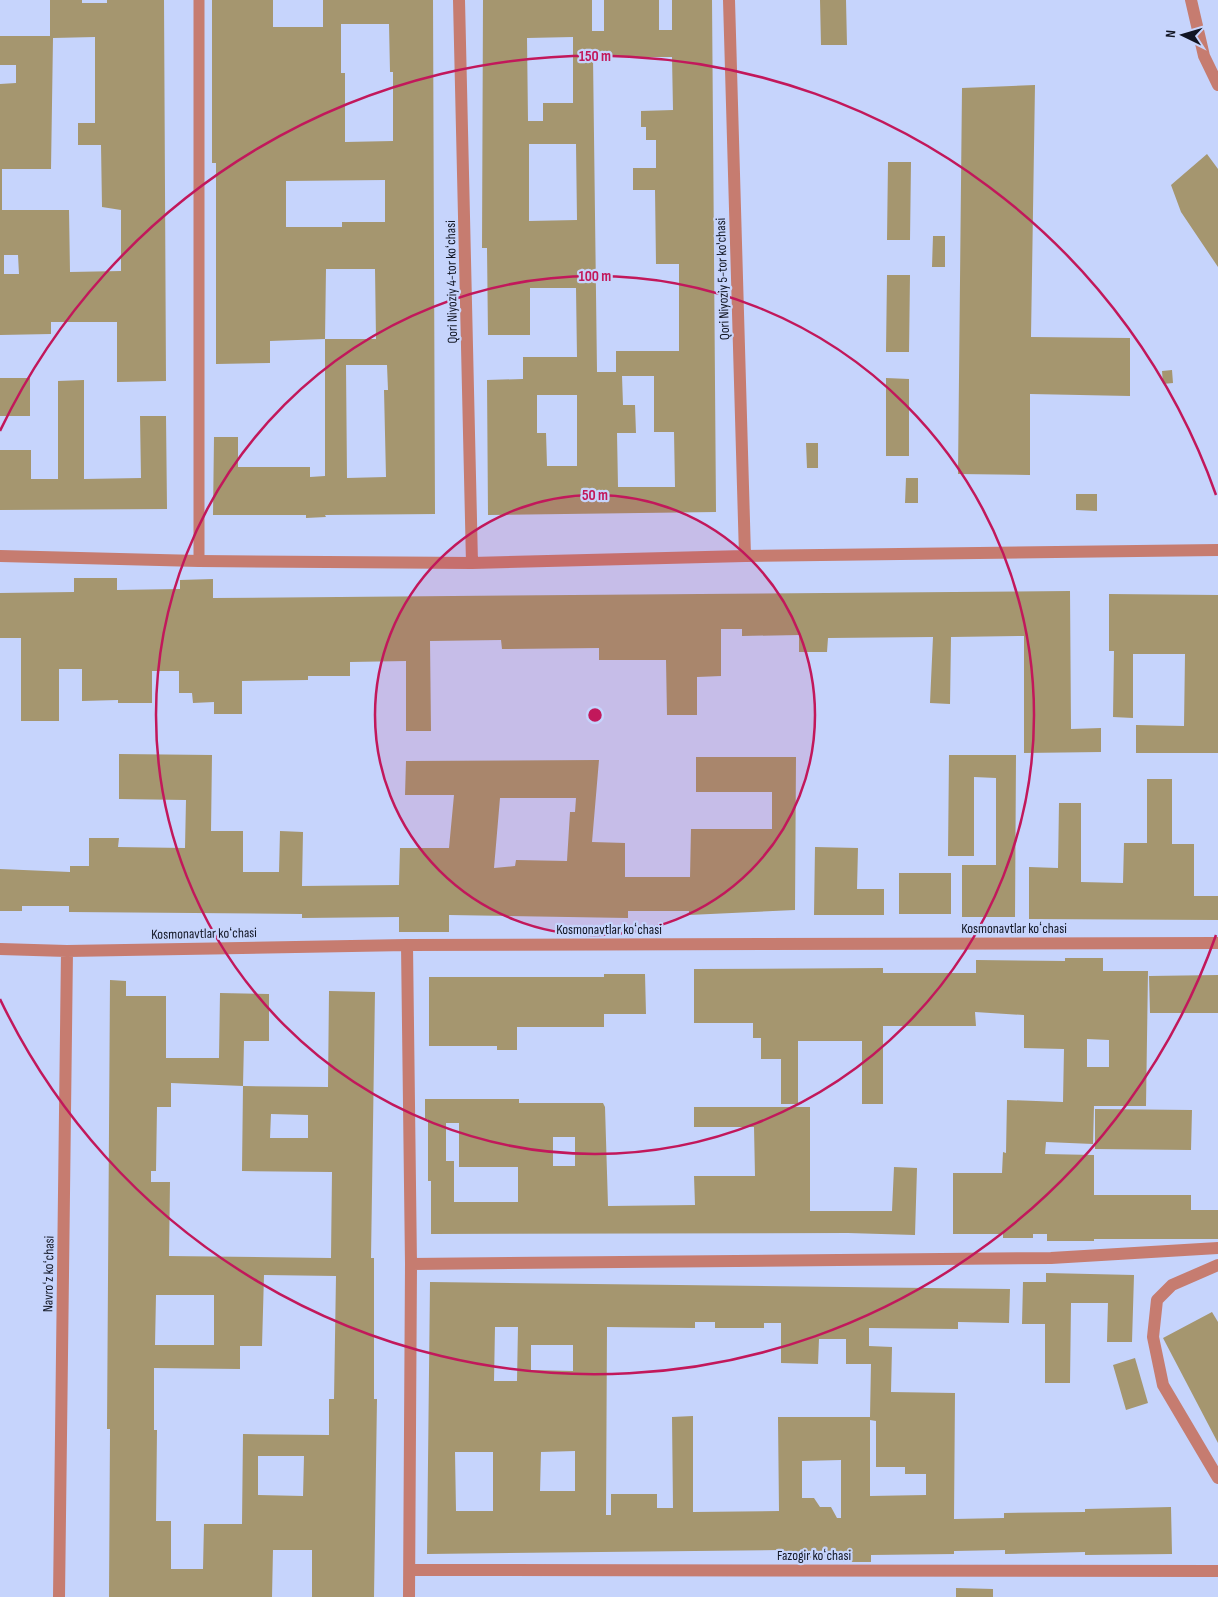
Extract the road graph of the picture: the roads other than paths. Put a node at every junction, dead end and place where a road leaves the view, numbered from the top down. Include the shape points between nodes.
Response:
1 (199, 0) edge
2 (459, 0) edge
3 (729, 0) edge
4 (1191, 0) edge
5 (1218, 85) edge
6 (1218, 550) edge
7 (0, 556) edge
8 (745, 556) junction
9 (198, 561) junction
10 (472, 563) junction
11 (1218, 943) edge
12 (407, 945) junction
13 (0, 949) edge
14 (67, 951) junction
15 (1218, 1248) edge
16 (411, 1264) junction
17 (1218, 1265) edge
18 (1218, 1478) edge
19 (410, 1570) junction
20 (1218, 1571) edge
21 (59, 1597) edge
22 (409, 1597) edge

1 - 9 lane
2 - 10 street, Qori Niyoziy 4-tor koʻchasi
3 - 8 street, Qori Niyoziy 5-tor ko'chasi
4 - 5 street via 1204,56
6 - 8 street
7 - 9 street
8 - 10 street
9 - 10 street
11 - 12 street, Kosmonavtlar koʻchasi
12 - 14 street, Kosmonavtlar koʻchasi
12 - 16 street
13 - 14 street, Kosmonavtlar koʻchasi
14 - 21 street, Navroʻz koʻchasi
15 - 16 street via 1051,1258
16 - 19 street
17 - 18 street via 1172,1285 1157,1300 1154,1337 1163,1385
19 - 20 street, Fazogir koʻchasi
19 - 22 street

